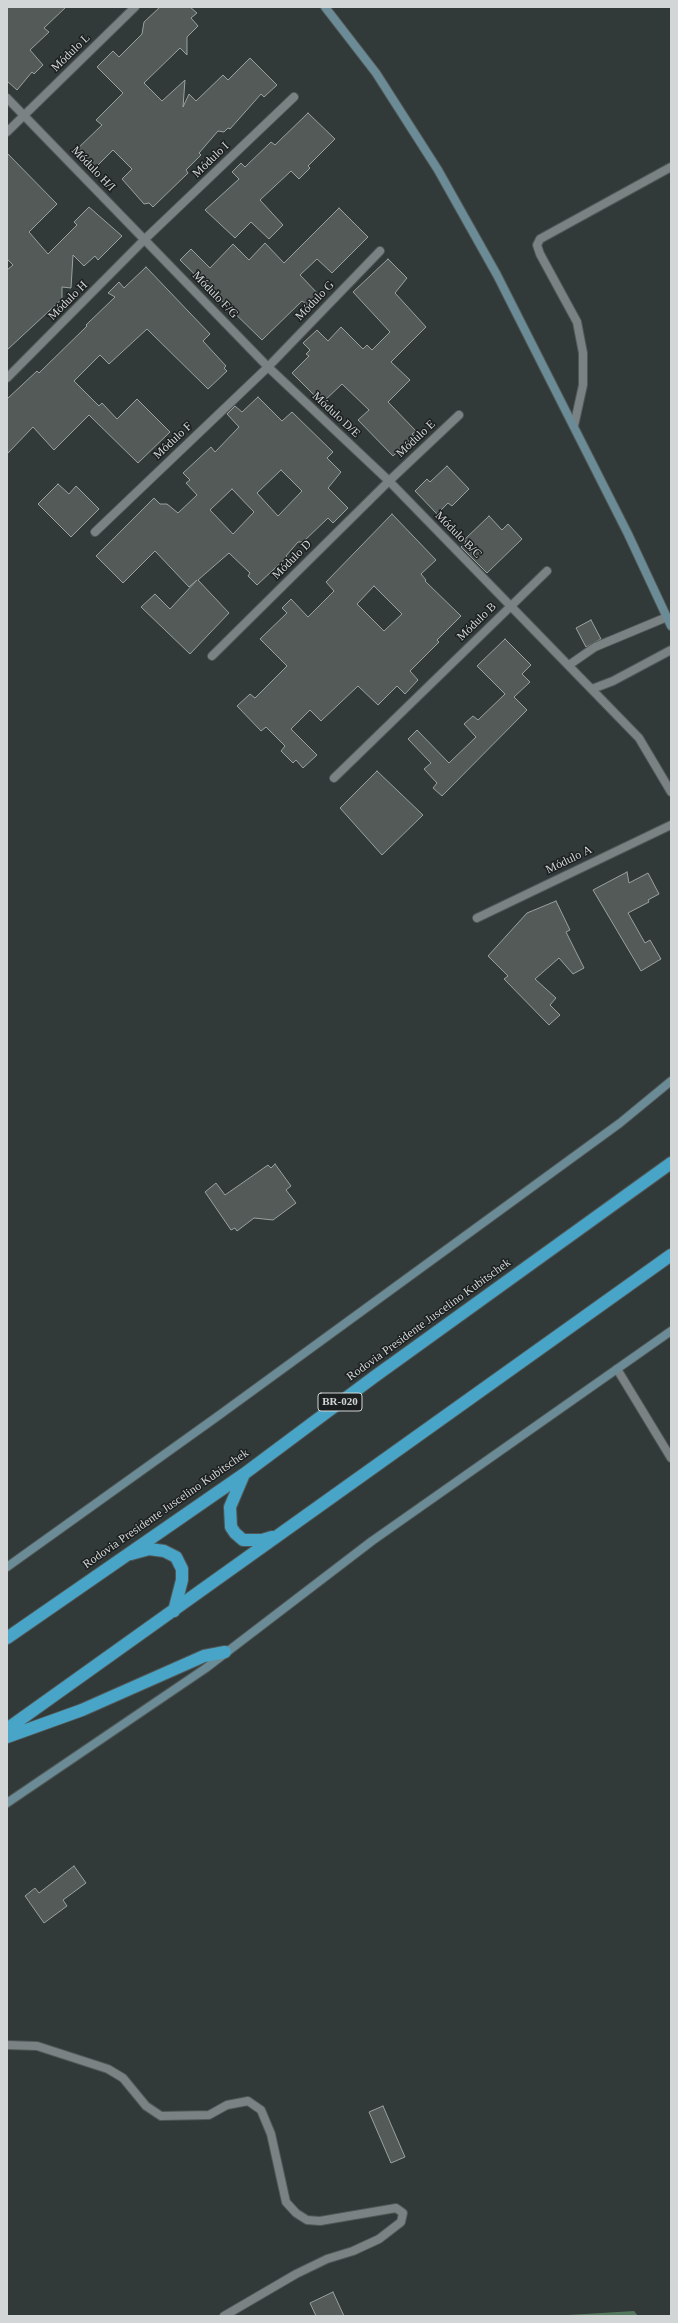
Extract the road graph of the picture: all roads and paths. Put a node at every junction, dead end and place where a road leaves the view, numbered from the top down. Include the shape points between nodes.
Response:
1 (135, 7) edge
2 (325, 7) edge
3 (294, 97) dead end
4 (7, 98) edge
5 (24, 115) junction
6 (7, 132) edge
7 (671, 167) edge
8 (145, 240) junction
9 (380, 252) dead end
10 (268, 367) junction
11 (7, 378) edge
12 (459, 415) dead end
13 (574, 426) junction
14 (389, 481) junction
15 (95, 532) dead end
16 (548, 571) dead end
17 (511, 605) junction
18 (667, 617) junction
19 (671, 626) edge
20 (671, 650) edge
21 (212, 656) dead end
22 (569, 665) junction
23 (592, 689) junction
24 (334, 778) dead end
25 (671, 792) edge
26 (671, 825) edge
27 (477, 918) dead end
28 (671, 1081) edge
29 (671, 1163) edge
30 (671, 1256) edge
31 (671, 1331) edge
32 (617, 1369) junction
33 (671, 1458) edge
34 (244, 1474) junction
35 (280, 1535) junction
36 (124, 1556) junction
37 (7, 1567) edge
38 (174, 1611) junction
39 (7, 1638) edge
40 (225, 1652) junction
41 (7, 1729) edge
42 (7, 1737) edge
43 (7, 1803) edge
44 (7, 2045) edge
45 (224, 2316) edge

1 - 5 street, Módulo L
2 - 13 main road via 376,73 438,170 497,275
3 - 8 street, Módulo I
4 - 5 street, Módulo H/I
5 - 6 street, Módulo L
5 - 8 street, Módulo H/I
7 - 13 street via 540,239 537,245 577,322 583,353 583,385
8 - 10 street, Módulo F/G
8 - 11 street, Módulo H
9 - 10 street, Módulo G
10 - 14 street, Módulo D/E
10 - 15 street, Módulo F
12 - 14 street, Módulo E
13 - 18 main road
14 - 17 street, Módulo B/C
14 - 21 street, Módulo D
16 - 17 street
17 - 22 street, Módulo B
17 - 24 street, Módulo B
18 - 19 main road
18 - 22 street via 595,647
20 - 23 street via 613,681
22 - 23 street, Módulo B
23 - 25 street, Módulo B via 639,738
26 - 27 street, Módulo A
28 - 37 main road via 620,1123 225,1412
29 - 34 highway, Rodovia Presidente Juscelino Kubitschek / BR-020 via 380,1372
30 - 35 highway
31 - 32 main road
32 - 33 street
32 - 40 main road via 372,1541
34 - 35 highway via 230,1507 229,1517 235,1533 243,1540 252,1541
34 - 36 highway, Rodovia Presidente Juscelino Kubitschek / BR-020
35 - 38 highway
36 - 38 highway via 148,1549 164,1551 176,1557 182,1569 182,1580
36 - 39 highway, Rodovia Presidente Juscelino Kubitschek / BR-020
38 - 41 highway
40 - 42 highway via 204,1656 82,1710
40 - 43 main road via 206,1668
44 - 45 street via 37,2046 108,2069 123,2078 146,2106 161,2116 209,2115 227,2105 248,2101 261,2110 271,2134 286,2202 307,2220 320,2221 396,2208 403,2213 401,2222 379,2239 296,2274

